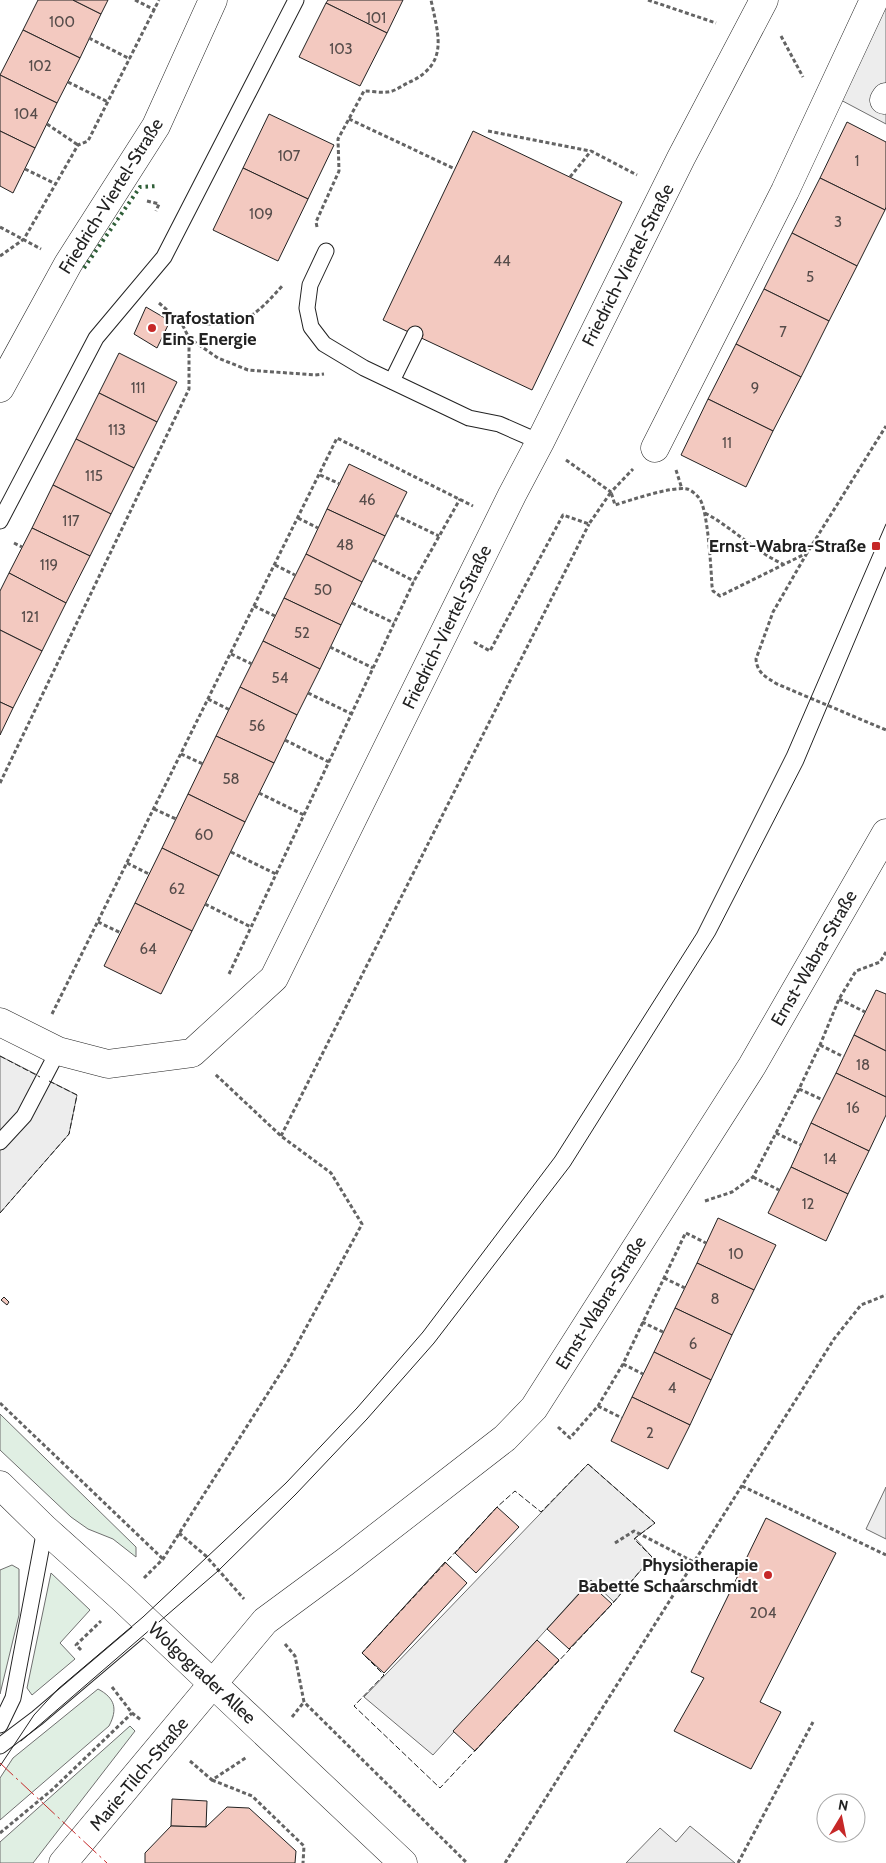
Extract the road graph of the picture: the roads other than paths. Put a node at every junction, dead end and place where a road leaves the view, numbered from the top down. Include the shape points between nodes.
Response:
1 (213, 0) edge
2 (296, 0) edge
3 (874, 0) edge
4 (757, 15) edge
5 (326, 251) road end
6 (414, 334) dead end
7 (392, 381) junction
8 (0, 388) edge
9 (540, 442) junction
10 (655, 448) dead end
11 (0, 521) edge
12 (886, 833) edge
13 (0, 1022) edge
14 (48, 1046) junction
15 (0, 1142) edge
16 (0, 1485) edge
17 (45, 1529) junction
18 (149, 1623) junction
19 (213, 1684) junction
20 (0, 1725) edge
21 (0, 1746) edge
22 (62, 1863) edge
23 (403, 1863) edge

1 - 8 street, Friedrich-Viertel-Straße via 156,126 68,264
2 - 11 lane via 164,257 96,338
3 - 10 street via 785,191
4 - 9 street, Friedrich-Viertel-Straße
5 - 7 lane via 310,285 306,308 311,327 324,344
6 - 7 lane
7 - 9 lane via 469,418 499,424
9 - 14 street, Friedrich-Viertel-Straße via 274,978 192,1053 108,1064
12 - 19 street, Ernst-Wabra-Straße via 752,1066 534,1408 498,1444 265,1621
13 - 14 street
14 - 15 lane via 24,1116
16 - 17 street, Wolgograder Allee
17 - 18 street, Wolgograder Allee
17 - 20 lane via 13,1698
18 - 19 street, Wolgograder Allee
18 - 21 lane
19 - 22 street, Marie-Tilch-Straße
19 - 23 street, Wolgograder Allee

